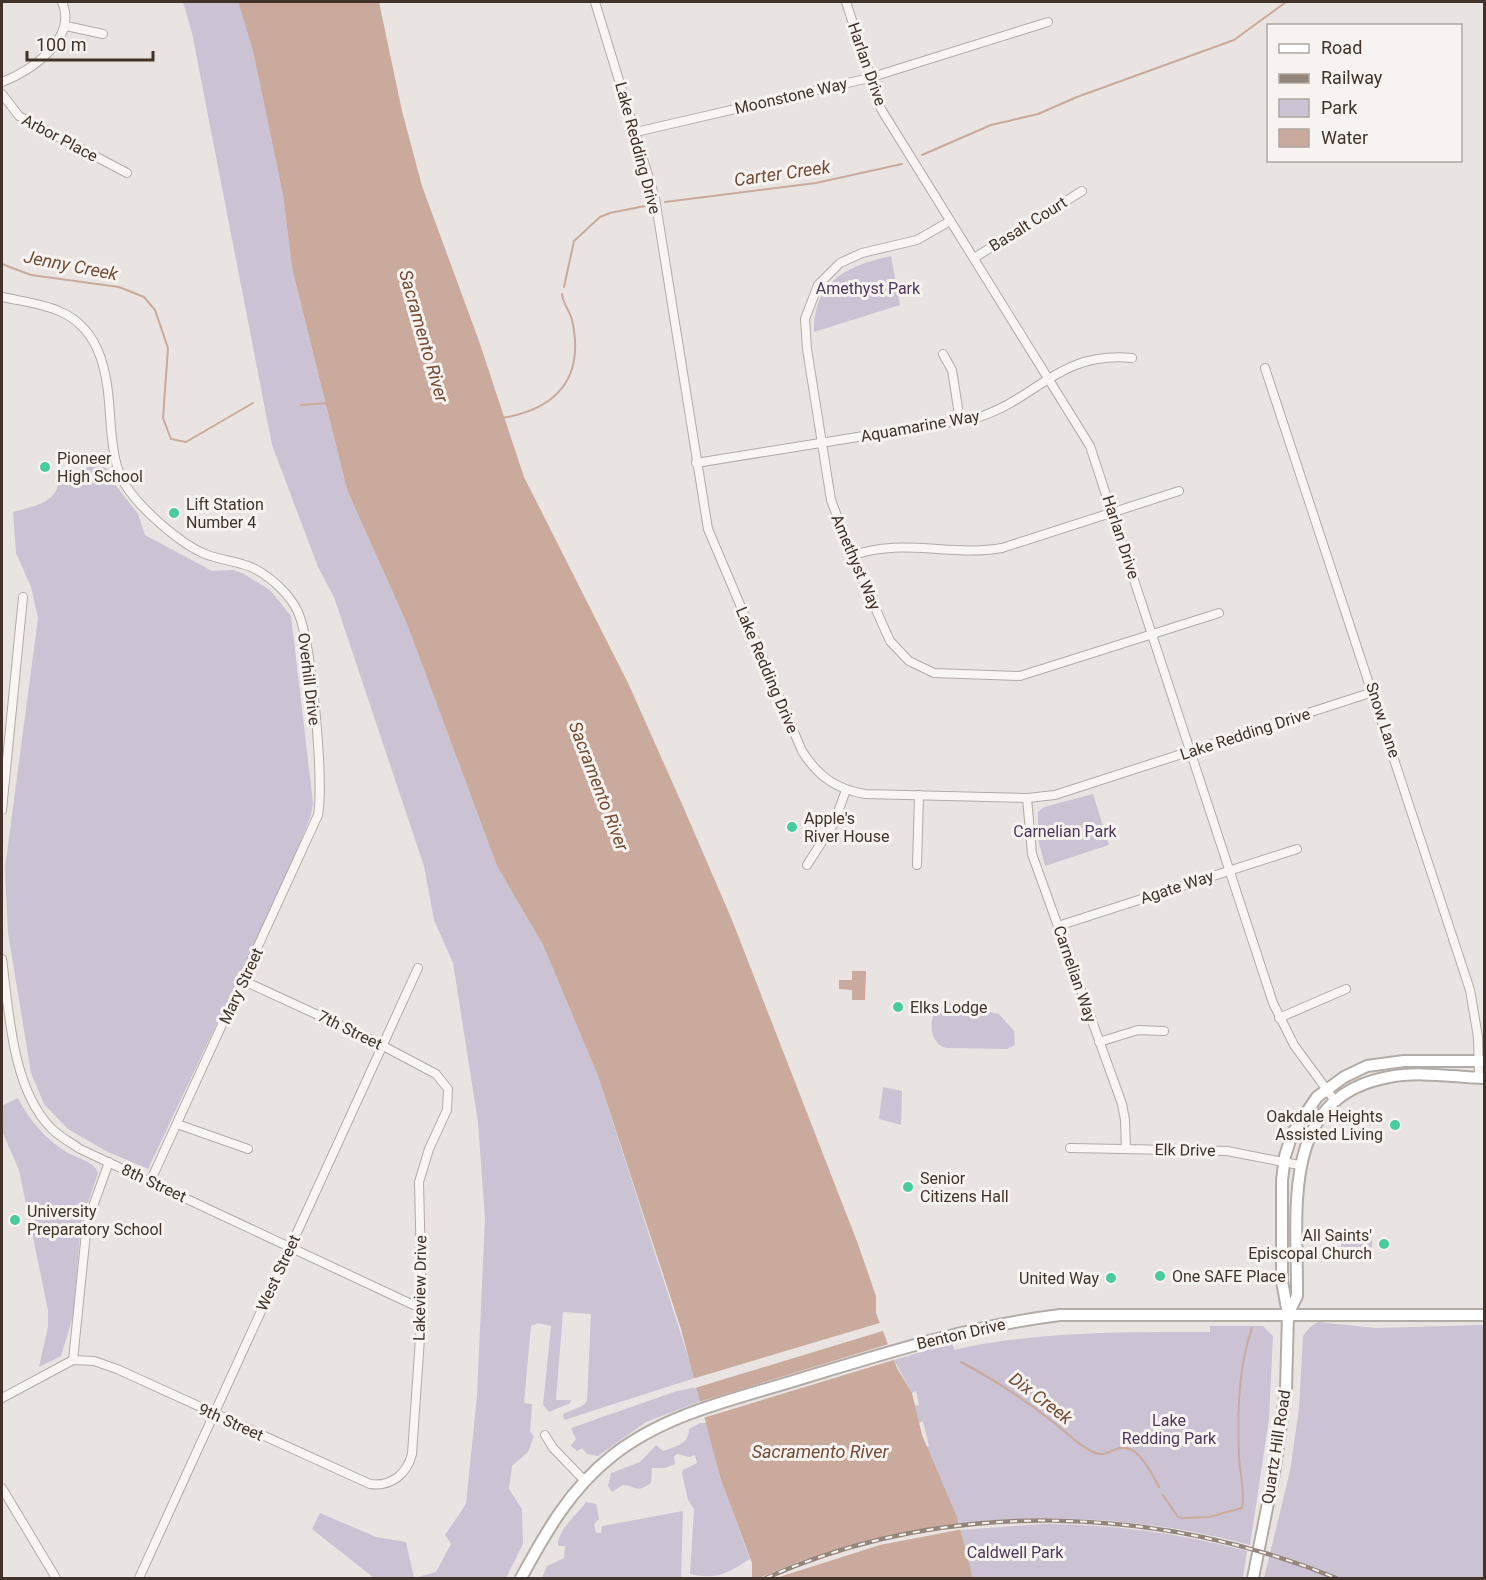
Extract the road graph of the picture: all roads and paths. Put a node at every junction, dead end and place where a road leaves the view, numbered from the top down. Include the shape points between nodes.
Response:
1 (62, 2) edge
2 (595, 2) edge
3 (846, 2) edge
4 (1048, 22) dead end
5 (66, 26) junction
6 (104, 34) dead end
7 (869, 78) junction
8 (2, 82) edge
9 (2, 94) edge
10 (636, 132) junction
11 (127, 173) dead end
12 (1082, 191) dead end
13 (950, 221) junction
14 (974, 258) junction
15 (2, 297) edge
16 (943, 354) dead end
17 (1132, 358) dead end
18 (1265, 368) dead end
19 (1049, 378) junction
20 (960, 421) junction
21 (822, 442) junction
22 (696, 463) junction
23 (1179, 491) dead end
24 (1113, 513) junction
25 (852, 556) junction
26 (23, 597) dead end
27 (1219, 613) dead end
28 (1153, 635) junction
29 (1373, 692) junction
30 (1191, 752) junction
31 (320, 788) joint
32 (846, 790) junction
33 (919, 795) junction
34 (1027, 798) junction
35 (2, 810) edge
36 (1297, 849) dead end
37 (807, 865) dead end
38 (917, 865) dead end
39 (1230, 869) junction
40 (1058, 926) junction
41 (2, 959) edge
42 (418, 968) dead end
43 (244, 981) junction
44 (1346, 989) dead end
45 (1279, 1018) junction
46 (1164, 1031) dead end
47 (1099, 1042) junction
48 (381, 1046) junction
49 (1482, 1061) edge
50 (1482, 1078) edge
51 (448, 1089) joint
52 (1327, 1089) junction
53 (1335, 1101) junction
54 (177, 1124) junction
55 (1070, 1148) dead end
56 (248, 1149) dead end
57 (1126, 1149) junction
58 (1284, 1161) junction
59 (109, 1162) junction
60 (1299, 1165) junction
61 (150, 1182) junction
62 (290, 1247) junction
63 (422, 1309) junction
64 (1288, 1314) junction
65 (1485, 1315) edge
66 (73, 1360) junction
67 (2, 1398) edge
68 (214, 1413) junction
69 (545, 1435) dead end
70 (585, 1480) junction
71 (389, 1482) joint
72 (2, 1488) edge
73 (56, 1578) edge
74 (139, 1578) edge
75 (521, 1578) edge
76 (1252, 1578) edge

1 - 5 street
2 - 10 street, Lake Redding Drive
3 - 7 street, Harlan Drive
4 - 7 street, Moonstone Way
5 - 6 street
5 - 8 street via 52,48
7 - 10 street, Moonstone Way
7 - 13 street, Harlan Drive via 881,109
9 - 11 street, Arbor Place via 19,116
10 - 22 street, Lake Redding Drive via 655,198
12 - 14 street, Basalt Court
13 - 14 street, Harlan Drive
13 - 21 street, Amethyst Way via 917,240 849,258 819,285 804,325
14 - 19 street, Harlan Drive
15 - 31 street, Overhill Drive via 62,312 91,340 108,381 117,466 140,502 166,528 196,549 263,574 296,609 308,655
16 - 20 street via 952,370
17 - 19 street, Aquamarine Way via 1089,359
18 - 29 street, Snow Lane
19 - 20 street, Aquamarine Way via 988,414
19 - 24 street, Harlan Drive via 1087,440
20 - 21 street, Aquamarine Way
21 - 22 street, Aquamarine Way
21 - 25 street, Amethyst Way via 831,500
22 - 32 street, Lake Redding Drive via 713,544 802,751 821,776
23 - 24 street
24 - 25 street via 997,549 892,548
24 - 28 street, Harlan Drive
25 - 28 street, Amethyst Way via 890,641 909,661 934,674 1030,675
26 - 35 street
27 - 28 street, Amethyst Way
28 - 30 street, Harlan Drive
29 - 30 street, Lake Redding Drive
29 - 49 street, Snow Lane via 1470,990
30 - 34 street, Lake Redding Drive via 1061,794
30 - 39 street, Harlan Drive
31 - 43 street, Mary Street via 314,827
32 - 33 street, Lake Redding Drive
32 - 37 street via 827,836
33 - 34 street, Lake Redding Drive
33 - 38 street
34 - 40 street, Carnelian Way via 1030,848
36 - 39 street, Agate Way
39 - 40 street, Agate Way
39 - 45 street, Harlan Drive
40 - 47 street, Carnelian Way
41 - 59 street, 8th Street via 19,1068 34,1106 62,1137
42 - 48 street, West Street
43 - 48 street, 7th Street
43 - 54 street, Mary Street
44 - 45 street
45 - 52 street, Harlan Drive
46 - 47 street via 1138,1030
47 - 57 street, Carnelian Way via 1122,1104
48 - 51 street, 7th Street via 436,1074
48 - 62 street, West Street
49 - 50 street, Snow Lane
49 - 52 street, Quartz Hill Road via 1380,1063 1355,1071
50 - 53 street, Quartz Hill Road via 1388,1077 1362,1084
51 - 63 street, Lakeview Drive via 447,1110 419,1182
52 - 53 street, Harlan Drive
52 - 58 street, Quartz Hill Road via 1304,1113
53 - 60 street, Quartz Hill Road via 1313,1127
54 - 56 street
54 - 61 street, Mary Street
55 - 57 street, Elk Drive
57 - 58 street, Elk Drive via 1212,1149
58 - 60 street, Elk Drive
58 - 64 street, Quartz Hill Road via 1282,1261 1283,1299
59 - 61 street, 8th Street
59 - 66 street via 87,1223
60 - 64 street, Quartz Hill Road via 1297,1296
61 - 62 street, 8th Street
62 - 63 street, 8th Street
62 - 68 street, West Street
63 - 71 street, Lakeview Drive via 412,1454 403,1474
64 - 65 street, Benton Drive
64 - 70 street, Benton Drive via 1060,1316 999,1324 925,1341 677,1418 626,1446
64 - 76 street, Quartz Hill Road via 1281,1428
66 - 67 street
66 - 68 street, 9th Street via 94,1361 117,1369
68 - 71 street, 9th Street via 363,1482
68 - 74 street, West Street
69 - 70 street
70 - 75 street, Benton Drive via 558,1514
72 - 73 street

